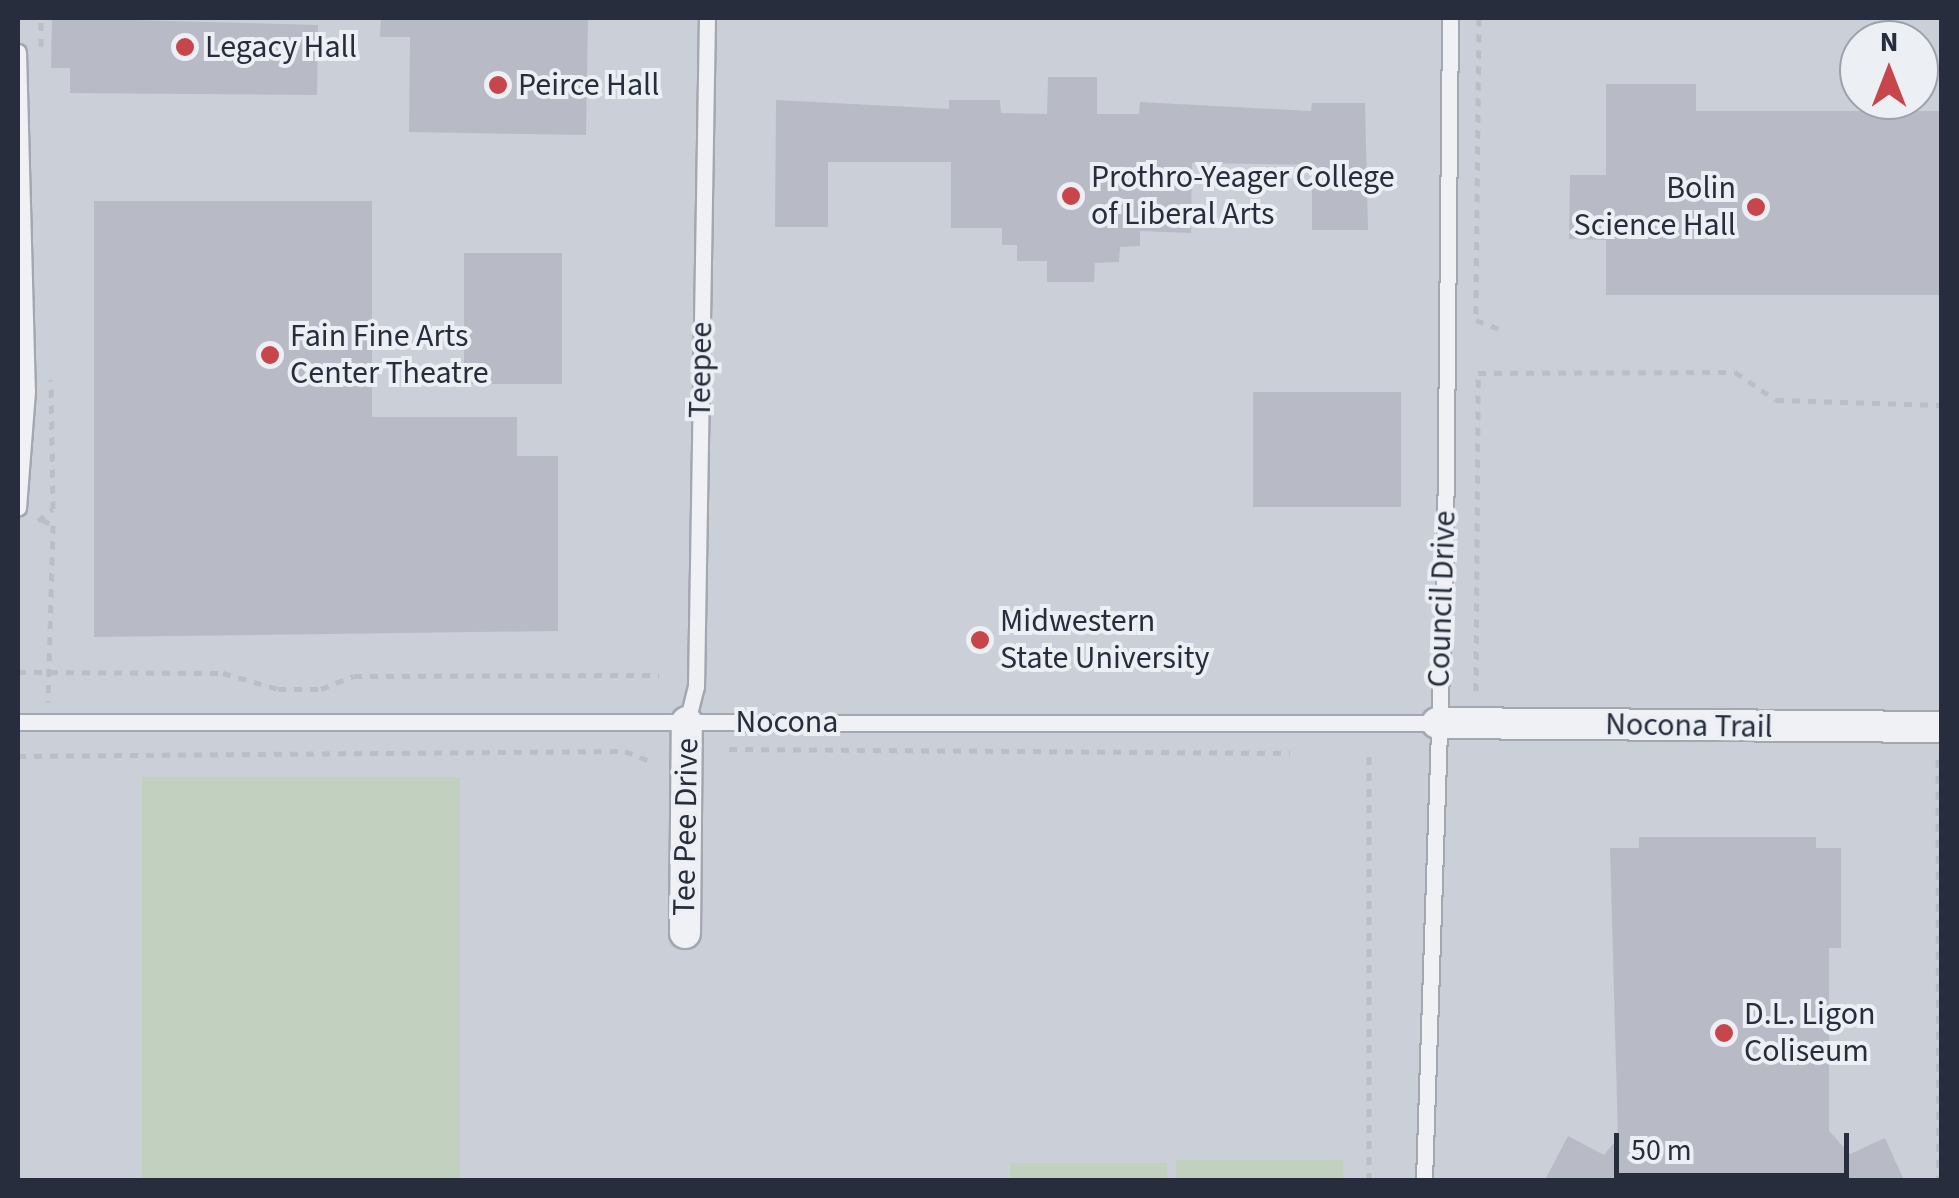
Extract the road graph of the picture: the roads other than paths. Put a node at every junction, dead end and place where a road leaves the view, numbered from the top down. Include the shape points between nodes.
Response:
1 (707, 18) edge
2 (1450, 18) edge
3 (18, 52) edge
4 (18, 508) edge
5 (18, 722) edge
6 (687, 722) junction
7 (1438, 723) junction
8 (1942, 727) edge
9 (685, 932) dead end
10 (1424, 1180) edge

1 - 6 lane, Teepee via 696,687
2 - 7 lane, Council Drive
3 - 4 lane via 27,392
5 - 6 lane, Nocona
6 - 7 lane, Nocona
6 - 9 street, Tee Pee Drive
7 - 8 street, Nocona Trail
7 - 10 lane, Council Drive

